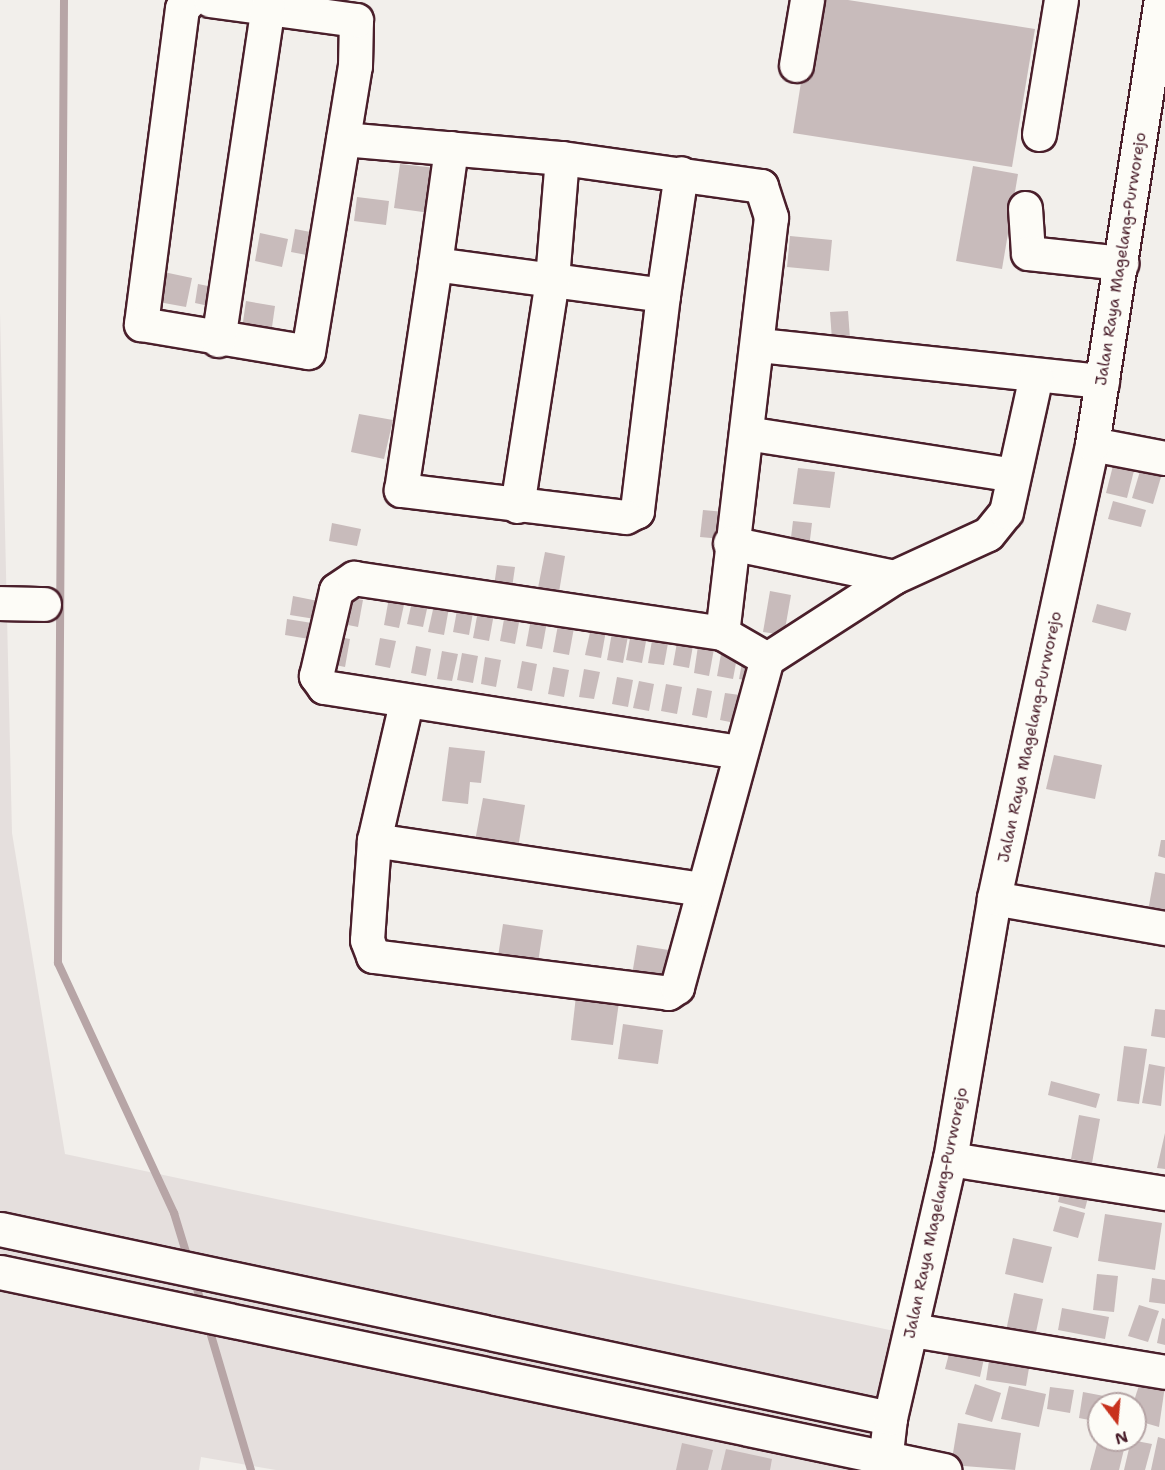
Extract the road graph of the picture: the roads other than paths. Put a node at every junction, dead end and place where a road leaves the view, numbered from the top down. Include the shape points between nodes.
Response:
1 (190, 0) edge
2 (210, 0) edge
3 (807, 0) edge
4 (1061, 0) edge
5 (1161, 0) edge
6 (268, 7) junction
7 (358, 10) edge
8 (796, 65) dead end
9 (1039, 134) dead end
10 (343, 139) junction
11 (451, 148) junction
12 (562, 158) junction
13 (681, 173) junction
14 (1026, 208) dead end
15 (1121, 262) junction
16 (435, 264) junction
17 (552, 279) junction
18 (663, 295) junction
19 (218, 340) junction
20 (759, 345) junction
21 (1036, 376) junction
22 (1102, 381) junction
23 (746, 434) junction
24 (1092, 444) junction
25 (1165, 458) edge
26 (1013, 475) junction
27 (518, 507) junction
28 (729, 543) junction
29 (894, 577) junction
30 (0, 603) edge
31 (44, 604) dead end
32 (722, 633) junction
33 (767, 659) junction
34 (406, 703) junction
35 (739, 752) junction
36 (374, 840) junction
37 (700, 889) junction
38 (994, 898) junction
39 (1165, 928) edge
40 (950, 1159) junction
41 (1165, 1192) edge
42 (0, 1229) edge
43 (0, 1272) edge
44 (912, 1330) junction
45 (1165, 1372) edge
46 (804, 1397) junction
47 (891, 1418) junction
48 (799, 1437) junction
49 (886, 1463) edge
50 (944, 1470) edge

1 - 19 street via 182,8 140,313 145,328
2 - 6 street
3 - 8 street
4 - 9 street
5 - 15 street, Jalan Raya Magelang-Purworejo
6 - 7 street
6 - 19 street
7 - 10 street
10 - 11 street
10 - 19 street via 312,350
11 - 12 street
11 - 16 street
12 - 13 street
12 - 17 street
13 - 18 street
13 - 20 street via 761,186 766,194 771,217
14 - 15 street via 1028,253
15 - 22 street, Jalan Raya Magelang-Purworejo
16 - 17 street
16 - 27 street via 399,487 404,492
17 - 18 street
17 - 27 street
18 - 27 street via 638,511 625,517
20 - 21 street
20 - 23 street
21 - 22 street
21 - 26 street
22 - 24 street, Jalan Raya Magelang-Purworejo
23 - 26 street
23 - 28 street
24 - 25 street
24 - 38 street, Jalan Raya Magelang-Purworejo
26 - 29 street via 1005,512 988,534
28 - 29 street
28 - 32 street
29 - 33 street
30 - 31 street
32 - 33 street
32 - 34 street via 354,578 336,590 316,676 324,687
33 - 35 street
34 - 35 street
34 - 36 street
35 - 37 street
36 - 37 street
36 - 37 street via 367,940 379,960 668,993 677,987
38 - 39 street
38 - 40 street, Jalan Raya Magelang-Purworejo
40 - 41 street
40 - 44 street, Jalan Raya Magelang-Purworejo
42 - 46 street
43 - 48 street
44 - 45 street
44 - 47 street, Jalan Raya Magelang-Purworejo
46 - 47 street
46 - 48 street
47 - 49 street, Jalan Raya Magelang-Purworejo
48 - 49 street
49 - 50 street

